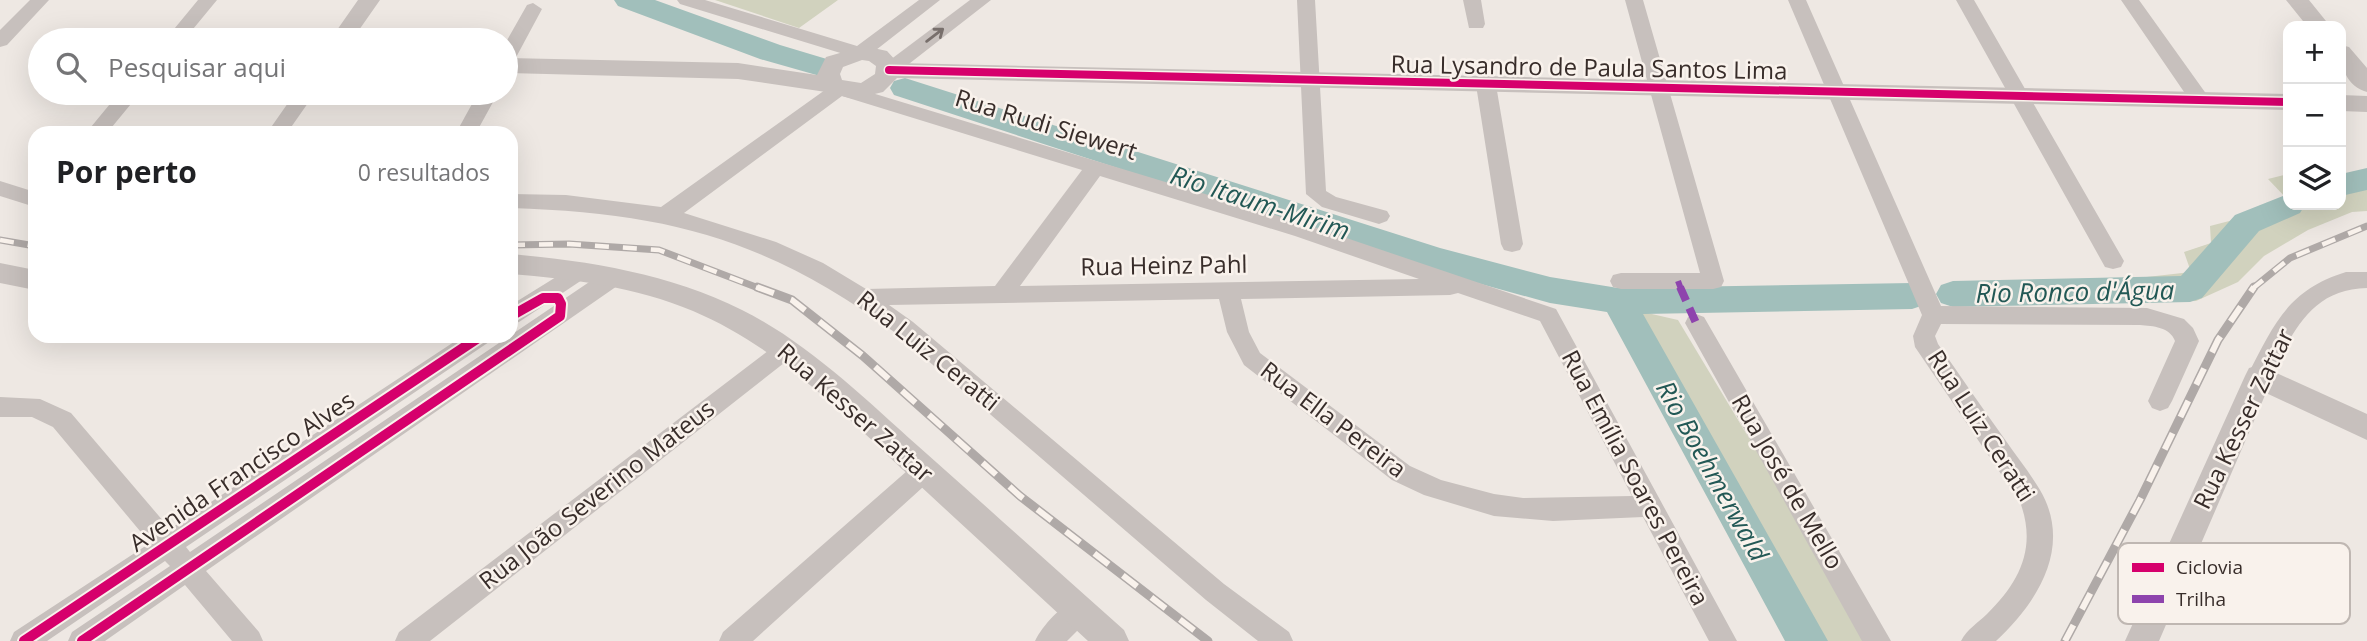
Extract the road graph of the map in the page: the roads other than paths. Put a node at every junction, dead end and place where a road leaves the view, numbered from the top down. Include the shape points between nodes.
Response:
1 (40, 0) edge
2 (208, 0) edge
3 (369, 0) edge
4 (685, 0) edge
5 (932, 0) edge
6 (1306, 0) edge
7 (1472, 0) edge
8 (1634, 0) edge
9 (1797, 0) edge
10 (1965, 0) edge
11 (2130, 0) edge
12 (2297, 0) edge
13 (974, 2) edge
14 (533, 9) dead end
15 (2315, 21) edge
16 (1476, 24) dead end
17 (184, 28) edge
18 (349, 28) edge
19 (518, 37) edge
20 (0, 41) edge
21 (860, 52) junction
22 (2346, 58) edge
23 (518, 66) edge
24 (889, 71) junction
25 (1310, 81) junction
26 (2367, 84) edge
27 (1486, 85) junction
28 (839, 88) junction
29 (1660, 89) junction
30 (1839, 92) junction
31 (2019, 96) junction
32 (2200, 100) junction
33 (2283, 102) edge
34 (2346, 103) edge
35 (2367, 104) edge
36 (120, 105) edge
37 (297, 105) edge
38 (481, 105) edge
39 (102, 126) edge
40 (282, 126) edge
41 (470, 126) edge
42 (1095, 167) junction
43 (0, 188) edge
44 (28, 198) edge
45 (518, 201) edge
46 (667, 214) junction
47 (1379, 216) dead end
48 (1513, 244) dead end
49 (2113, 261) dead end
50 (518, 265) edge
51 (577, 272) junction
52 (0, 273) edge
53 (612, 278) junction
54 (28, 279) edge
55 (2367, 280) edge
56 (1621, 281) dead end
57 (1464, 287) junction
58 (1228, 291) junction
59 (1001, 295) junction
60 (540, 297) junction
61 (865, 297) junction
62 (518, 311) edge
63 (1548, 315) joint
64 (1933, 315) junction
65 (560, 316) junction
66 (1696, 323) dead end
67 (471, 343) edge
68 (785, 350) junction
69 (2259, 376) junction
70 (2160, 401) dead end
71 (0, 407) edge
72 (2367, 428) edge
73 (924, 471) junction
74 (1651, 506) junction
75 (2185, 543) edge
76 (168, 545) junction
77 (187, 569) junction
78 (1078, 611) junction
79 (2150, 624) edge
80 (24, 641) edge
81 (82, 641) edge
82 (249, 641) edge
83 (409, 641) edge
84 (733, 641) edge
85 (1049, 641) edge
86 (1112, 641) edge
87 (1279, 641) edge
88 (1723, 641) edge
89 (1877, 641) edge
90 (1975, 641) edge
91 (2142, 641) edge

1 - 20 street
2 - 17 street
3 - 18 street
4 - 21 street
5 - 21 street
6 - 25 street
7 - 16 street
8 - 29 street
9 - 30 street
10 - 31 street
11 - 32 street
12 - 15 street
24 -> 13 street
14 - 19 street
21 - 24 street via 878,55
21 - 28 street via 834,62 828,74
22 - 26 street
23 - 28 street via 738,71
24 - 25 street, Rua Lysandro de Paula Santos Lima
24 - 28 street via 874,87
25 - 27 street, Rua Lysandro de Paula Santos Lima
25 - 47 street via 1316,194
27 - 29 street, Rua Lysandro de Paula Santos Lima
27 - 48 street
28 - 42 street, Rua Rudi Siewert
28 - 46 street
29 - 30 street, Rua Lysandro de Paula Santos Lima
29 - 56 street via 1713,281
30 - 31 street, Rua Lysandro de Paula Santos Lima
30 - 64 street
31 - 32 street, Rua Lysandro de Paula Santos Lima
31 - 49 street
32 - 33 street, Rua Lysandro de Paula Santos Lima
34 - 35 street
36 - 39 street
37 - 40 street
38 - 41 street
42 - 57 street, Rua Rudi Siewert
42 - 59 street
43 - 44 street
45 - 46 street, Rua Luiz Ceratti
46 - 61 street, Rua Luiz Ceratti via 754,242
50 - 51 street, Rua Kesser Zattar
51 - 53 street, Rua Kesser Zattar
51 - 60 street
52 - 54 street
53 - 65 street, Avenida Francisco Alves
53 - 68 street, Rua Kesser Zattar via 705,304
55 - 69 street, Rua Kesser Zattar via 2350,278 2328,284 2306,301
57 - 58 street, Rua Heinz Pahl
57 - 63 street, Rua Rudi Siewert
58 - 59 street, Rua Heinz Pahl
58 - 74 street, Rua Ella Pereira via 1238,332 1252,359 1401,473 1424,485 1479,505 1507,509 1583,511
59 - 61 street, Rua Heinz Pahl
60 - 62 street
60 - 65 street via 559,301
61 - 87 street, Rua Luiz Ceratti
63 - 74 street, Rua Emília Soares Pereira
64 - 70 street via 2140,316 2170,323 2181,328 2188,341
64 - 90 street, Rua Luiz Ceratti via 1924,336 1927,347 2031,497 2042,541 2039,560 2026,584
65 - 77 street, Avenida Francisco Alves
66 - 89 street, Rua José de Mello
67 - 76 street, Avenida Francisco Alves
68 - 73 street, Rua Kesser Zattar
68 - 83 street, Rua João Severino Mateus
69 - 72 street
69 - 75 street, Rua Kesser Zattar
71 - 76 street via 38,407 62,420
73 - 78 street, Rua Kesser Zattar
73 - 84 street
74 - 88 street, Rua Emília Soares Pereira
76 - 77 street
76 - 80 street, Avenida Francisco Alves
77 - 81 street, Avenida Francisco Alves
77 - 82 street
78 - 85 street
78 - 86 street, Rua Kesser Zattar
79 - 91 street, Rua Kesser Zattar

